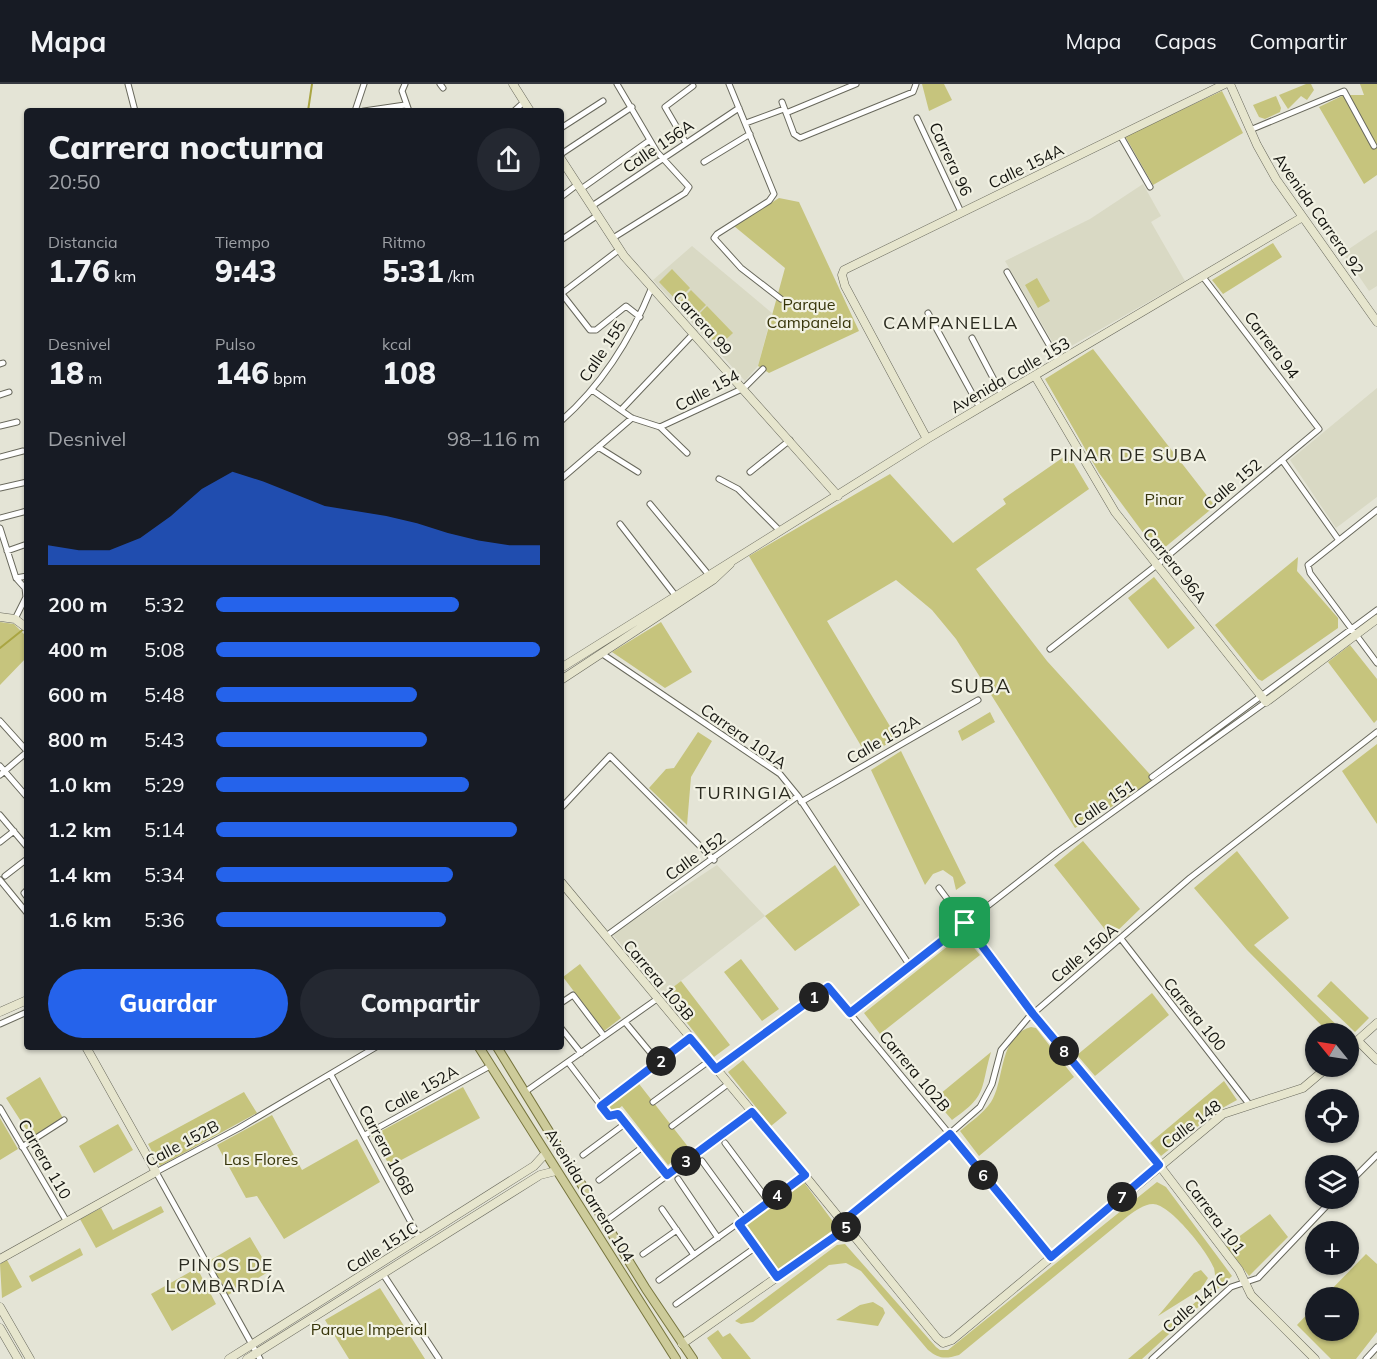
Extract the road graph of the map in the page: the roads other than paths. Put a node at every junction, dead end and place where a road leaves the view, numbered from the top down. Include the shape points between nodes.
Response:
1 (128, 84) edge
2 (355, 84) edge
3 (405, 84) edge
4 (513, 84) edge
5 (617, 84) edge
6 (856, 84) edge
7 (916, 84) edge
8 (1225, 84) edge
9 (1230, 84) edge
10 (364, 85) edge
11 (731, 85) edge
12 (693, 86) dead end
13 (603, 101) dead end
14 (524, 102) junction
15 (782, 102) dead end
16 (632, 106) junction
17 (134, 108) edge
18 (356, 108) edge
19 (407, 108) edge
20 (517, 108) edge
21 (528, 108) edge
22 (739, 108) junction
23 (785, 111) junction
24 (917, 118) dead end
25 (746, 123) junction
26 (564, 126) edge
27 (1250, 130) junction
28 (750, 134) junction
29 (1120, 135) junction
30 (650, 140) junction
31 (686, 143) junction
32 (1374, 146) dead end
33 (564, 152) edge
34 (662, 159) junction
35 (704, 162) dead end
36 (564, 164) edge
37 (579, 186) junction
38 (1150, 187) dead end
39 (564, 195) edge
40 (592, 206) junction
41 (961, 212) junction
42 (598, 215) junction
43 (1301, 218) junction
44 (564, 238) edge
45 (613, 238) junction
46 (620, 249) junction
47 (1007, 272) dead end
48 (1203, 277) junction
49 (652, 287) junction
50 (564, 292) edge
51 (564, 297) edge
52 (781, 299) dead end
53 (928, 314) dead end
54 (1375, 316) edge
55 (640, 317) junction
56 (694, 333) junction
57 (972, 338) dead end
58 (1059, 362) junction
59 (762, 369) dead end
60 (1035, 376) junction
61 (744, 388) junction
62 (592, 390) junction
63 (9, 392) dead end
64 (0, 395) edge
65 (1002, 395) junction
66 (980, 408) junction
67 (621, 410) junction
68 (564, 418) edge
69 (632, 418) junction
70 (17, 422) dead end
71 (0, 426) edge
72 (660, 427) junction
73 (1319, 429) joint
74 (927, 439) junction
75 (790, 440) junction
76 (598, 447) junction
77 (23, 451) dead end
78 (687, 453) dead end
79 (0, 457) edge
80 (1282, 460) junction
81 (638, 472) dead end
82 (750, 472) dead end
83 (564, 476) edge
84 (719, 479) dead end
85 (24, 483) edge
86 (0, 488) edge
87 (838, 496) junction
88 (650, 504) dead end
89 (1377, 510) edge
90 (24, 512) edge
91 (0, 518) edge
92 (620, 524) dead end
93 (0, 528) edge
94 (780, 531) junction
95 (1338, 539) junction
96 (24, 545) edge
97 (7, 550) junction
98 (735, 559) junction
99 (1158, 564) junction
100 (708, 574) junction
101 (24, 577) edge
102 (16, 578) junction
103 (24, 587) edge
104 (675, 595) junction
105 (24, 607) edge
106 (1377, 610) edge
107 (0, 617) edge
108 (1377, 619) edge
109 (21, 623) edge
110 (1355, 631) junction
111 (596, 644) junction
112 (1050, 649) dead end
113 (601, 652) junction
114 (1377, 663) edge
115 (564, 666) edge
116 (564, 678) edge
117 (1264, 699) junction
118 (978, 700) dead end
119 (0, 721) edge
120 (1377, 732) edge
121 (24, 749) edge
122 (24, 754) edge
123 (2, 771) edge
124 (1152, 777) dead end
125 (24, 794) edge
126 (800, 799) junction
127 (564, 805) edge
128 (0, 815) edge
129 (14, 831) junction
130 (0, 842) edge
131 (24, 843) edge
132 (714, 860) junction
133 (24, 861) edge
134 (3, 878) edge
135 (564, 886) edge
136 (939, 888) dead end
137 (24, 909) edge
138 (965, 923) junction
139 (606, 936) junction
140 (1122, 940) junction
141 (910, 966) junction
142 (657, 999) junction
143 (24, 1001) edge
144 (564, 1001) edge
145 (1, 1009) edge
146 (24, 1013) edge
147 (850, 1013) junction
148 (1033, 1014) junction
149 (625, 1022) junction
150 (1377, 1023) edge
151 (0, 1024) edge
152 (564, 1032) edge
153 (604, 1036) junction
154 (690, 1038) junction
155 (1359, 1040) edge
156 (1359, 1042) edge
157 (88, 1050) edge
158 (371, 1050) edge
159 (481, 1050) edge
160 (499, 1050) edge
161 (581, 1053) junction
162 (708, 1060) junction
163 (1377, 1060) edge
164 (568, 1062) junction
165 (658, 1063) junction
166 (490, 1066) junction
167 (716, 1069) junction
168 (331, 1075) junction
169 (1316, 1077) edge
170 (728, 1084) junction
171 (525, 1092) junction
172 (653, 1102) dead end
173 (1249, 1104) junction
174 (601, 1106) junction
175 (0, 1110) edge
176 (752, 1112) junction
177 (64, 1120) dead end
178 (626, 1123) junction
179 (672, 1126) dead end
180 (950, 1134) junction
181 (365, 1135) junction
182 (725, 1143) dead end
183 (644, 1146) junction
184 (22, 1147) junction
185 (545, 1154) junction
186 (583, 1155) dead end
187 (1377, 1155) edge
188 (702, 1161) dead end
189 (1159, 1165) junction
190 (556, 1171) junction
191 (156, 1172) junction
192 (1359, 1173) edge
193 (667, 1175) junction
194 (805, 1175) junction
195 (678, 1179) dead end
196 (599, 1180) dead end
197 (768, 1202) junction
198 (662, 1209) dead end
199 (1324, 1209) edge
200 (745, 1220) junction
201 (606, 1221) junction
202 (67, 1222) junction
203 (739, 1224) junction
204 (844, 1225) junction
205 (677, 1230) junction
206 (718, 1238) junction
207 (420, 1239) junction
208 (756, 1247) junction
209 (643, 1254) dead end
210 (694, 1255) junction
211 (1051, 1257) junction
212 (0, 1259) edge
213 (382, 1274) junction
214 (777, 1277) junction
215 (658, 1280) dead end
216 (1244, 1282) junction
217 (676, 1304) dead end
218 (0, 1308) edge
219 (0, 1328) edge
220 (943, 1343) joint
221 (682, 1344) junction
222 (252, 1345) junction
223 (1377, 1347) edge
224 (258, 1356) edge
225 (18, 1359) edge
226 (30, 1359) edge
227 (229, 1359) edge
228 (247, 1359) edge
229 (439, 1359) edge
230 (676, 1359) edge
231 (693, 1359) edge
232 (1152, 1359) edge
233 (1315, 1359) edge
234 (1366, 1359) edge

1 - 17 street
2 - 10 street
3 - 19 street via 402,91
4 - 14 street
5 - 16 street
6 - 23 street
7 - 23 street via 913,92 800,138 794,134
8 - 29 street, Calle 154A
9 - 27 street, Avenida Carrera 92
10 - 18 street
11 - 22 street
12 - 31 street via 664,107
13 - 26 street
14 - 20 street
14 - 21 street
15 - 23 street
16 - 30 street
16 - 33 street
22 - 25 street
22 - 31 street, Calle 156A
23 - 25 street
24 - 41 street, Carrera 96
25 - 28 street
27 - 32 street via 1344,91
27 - 43 street, Avenida Carrera 92
28 - 35 street
28 - 52 street via 773,189 772,198 717,234 715,241
29 - 38 street
29 - 41 street, Calle 154A
30 - 34 street
30 - 37 street
31 - 34 street, Calle 156A
34 - 40 street, Calle 156A
34 - 45 street via 687,184 685,193
36 - 37 street, Carrera 99
37 - 39 street
37 - 40 street, Carrera 99
40 - 42 street, Carrera 99
41 - 74 street, Calle 154A via 849,266 842,275
42 - 44 street
42 - 45 street, Carrera 99
43 - 48 street, Avenida Calle 153
43 - 54 street, Avenida Carrera 92
45 - 46 street, Carrera 99
46 - 49 street, Carrera 99
46 - 50 street
47 - 58 street
48 - 58 street, Avenida Calle 153
48 - 73 street, Carrera 94
49 - 55 street, Calle 155
49 - 56 street, Carrera 99
51 - 55 street via 587,328 596,330 626,306
53 - 66 street
55 - 62 street, Calle 155
56 - 61 street, Carrera 99
56 - 67 street
57 - 65 street
58 - 60 street, Avenida Calle 153
59 - 61 street, Calle 154
60 - 65 street, Avenida Calle 153
60 - 99 street, Carrera 96A via 1110,504
61 - 72 street, Calle 154
61 - 75 street, Carrera 99
62 - 67 street
62 - 68 street, Calle 155
63 - 64 street
65 - 66 street, Avenida Calle 153
66 - 74 street, Avenida Calle 153
67 - 69 street
69 - 72 street
69 - 76 street
70 - 71 street
72 - 78 street
73 - 80 street, Calle 152
74 - 87 street, Avenida Calle 153
75 - 82 street
75 - 87 street, Carrera 99
76 - 81 street
76 - 83 street
77 - 79 street
80 - 95 street
80 - 99 street, Calle 152
84 - 94 street via 738,489
85 - 86 street
87 - 94 street, Avenida Calle 153
88 - 100 street
89 - 95 street
90 - 91 street
92 - 104 street
93 - 97 street
94 - 98 street, Avenida Calle 153
95 - 110 street via 1308,565 1310,573
96 - 97 street
97 - 102 street
98 - 100 street, Avenida Calle 153
98 - 113 street, Avenida Calle 153 via 713,580
99 - 112 street, Calle 152
99 - 117 street, Carrera 96A
100 - 104 street, Avenida Calle 153
101 - 102 street
102 - 103 street
104 - 111 street, Avenida Calle 153
105 - 109 street
106 - 110 street, Calle 151
107 - 109 street
108 - 110 street, Calle 151
110 - 114 street
110 - 117 street, Calle 151
111 - 113 street, Carrera 101A
111 - 115 street, Avenida Calle 153
113 - 116 street, Avenida Calle 153
113 - 126 street, Carrera 101A via 773,769
117 - 124 street, Calle 151
117 - 138 street, Calle 151
118 - 126 street, Calle 152A
119 - 121 street
120 - 140 street, Calle 150A via 1190,878
122 - 123 street
123 - 125 street
126 - 132 street, Calle 152
126 - 141 street, Carrera 101A
127 - 132 street via 610,756
128 - 129 street
129 - 130 street
129 - 131 street
132 - 139 street, Calle 152
133 - 134 street
134 - 137 street
135 - 139 street, Carrera 103B
136 - 138 street, Carrera 101
138 - 141 street, Calle 151
138 - 148 street, Carrera 101
139 - 142 street, Carrera 103B
140 - 148 street, Calle 150A
140 - 173 street, Carrera 100
141 - 147 street, Calle 151
142 - 149 street
142 - 154 street, Carrera 103B
143 - 145 street
144 - 153 street via 573,995
146 - 151 street
147 - 167 street, Carrera 102B via 828,987
147 - 180 street, Carrera 102B
148 - 180 street, Calle 150A via 1001,1050 992,1084 980,1107
148 - 189 street, Carrera 101
149 - 153 street
149 - 165 street
150 - 155 street
152 - 161 street
153 - 161 street
154 - 162 street, Carrera 103B
154 - 165 street
156 - 163 street
157 - 191 street
158 - 168 street, Calle 152B
159 - 166 main road, Avenida Carrera 104
160 - 171 main road, Avenida Carrera 104
161 - 164 street
162 - 167 street, Carrera 103B
162 - 172 street
164 - 171 street
164 - 174 street
165 - 174 street
166 - 181 street, Calle 152A
166 - 185 main road, Avenida Carrera 104
167 - 170 street, Carrera 103B
168 - 181 street, Carrera 106B
168 - 191 street, Calle 152B
169 - 173 street, Calle 148 via 1303,1088
170 - 176 street, Carrera 103B
170 - 179 street
171 - 201 main road, Avenida Carrera 104
173 - 189 street, Calle 148 via 1223,1114
174 - 178 street via 609,1116 618,1114
175 - 184 street, Carrera 110
176 - 193 street
176 - 194 street, Carrera 103B
177 - 184 street
178 - 183 street
178 - 186 street
180 - 204 street, Calle 150A
180 - 211 street, Carrera 102B
181 - 207 street, Carrera 106B
182 - 197 street
183 - 193 street
183 - 196 street
184 - 202 street, Carrera 110
185 - 190 main road, Avenida Carrera 104
185 - 207 street, Calle 151C via 534,1167
187 - 192 street
188 - 200 street
189 - 211 street, Calle 148
189 - 216 street, Carrera 101 via 1239,1270
190 - 213 street, Calle 151C via 540,1175
190 - 230 main road, Avenida Carrera 104
191 - 202 street, Calle 152B
191 - 222 street
193 - 201 street
194 - 197 street
194 - 204 street, Carrera 103B
195 - 206 street
197 - 200 street
198 - 205 street
199 - 216 street, Calle 147C via 1258,1278
200 - 203 street
201 - 221 main road, Avenida Carrera 104
202 - 212 street, Calle 152B
203 - 206 street
203 - 208 street
204 - 214 street, Calle 150A
204 - 220 street, Carrera 103B
205 - 209 street
205 - 210 street
206 - 210 street
207 - 222 street, Calle 151C
208 - 214 street
208 - 217 street
210 - 215 street
211 - 220 street, Calle 148 via 952,1340
213 - 224 street, Calle 151C
213 - 229 street
214 - 221 street, Calle 150A
216 - 232 street, Calle 147C via 1231,1287
216 - 233 street, Carrera 101 via 1251,1295
218 - 226 street
219 - 225 street
221 - 231 main road, Avenida Carrera 104
222 - 224 street
222 - 227 street, Calle 151C
223 - 234 street
224 - 228 street, Calle 151C

